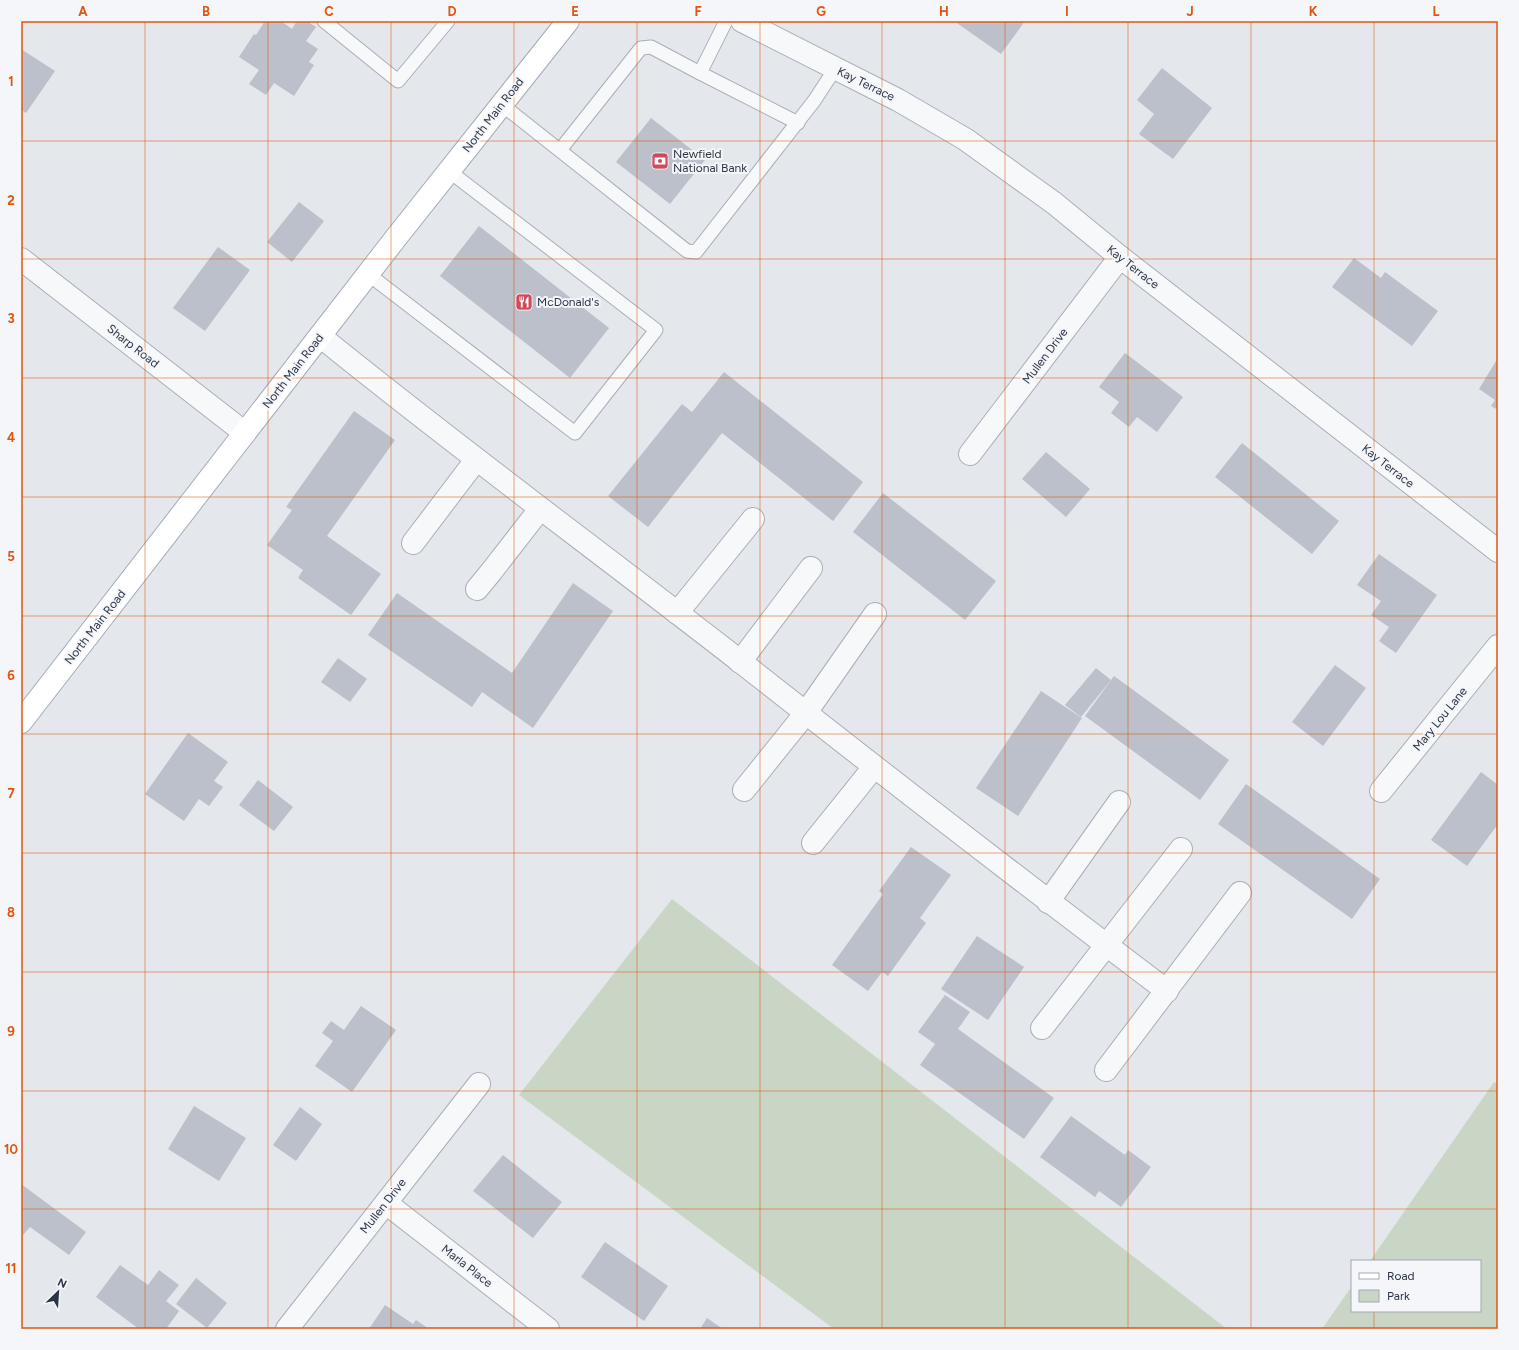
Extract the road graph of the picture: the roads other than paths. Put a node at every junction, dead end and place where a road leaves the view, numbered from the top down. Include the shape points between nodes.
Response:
1 (324, 21) edge
2 (448, 21) edge
3 (568, 21) edge
4 (726, 21) edge
5 (742, 21) edge
6 (835, 69) junction
7 (700, 72) junction
8 (502, 104) junction
9 (798, 122) junction
10 (560, 150) junction
11 (449, 171) junction
12 (1120, 257) junction
13 (21, 259) edge
14 (368, 274) junction
15 (320, 336) junction
16 (245, 433) junction
17 (970, 454) dead end
18 (476, 460) junction
19 (540, 509) junction
20 (753, 519) dead end
21 (413, 543) dead end
22 (1498, 551) edge
23 (811, 568) dead end
24 (477, 589) dead end
25 (677, 613) junction
26 (874, 614) dead end
27 (1498, 646) edge
28 (740, 662) junction
29 (805, 714) junction
30 (21, 722) edge
31 (874, 768) junction
32 (744, 790) dead end
33 (1381, 792) dead end
34 (1119, 802) dead end
35 (813, 843) dead end
36 (1181, 849) dead end
37 (1240, 893) dead end
38 (1048, 902) junction
39 (1105, 945) junction
40 (1167, 991) junction
41 (1042, 1028) dead end
42 (1106, 1070) dead end
43 (479, 1084) dead end
44 (386, 1203) junction
45 (287, 1329) edge
46 (548, 1329) edge

1 - 2 lane via 398,81
3 - 8 main road, North Main Road
4 - 7 lane
5 - 6 street, Kay Terrace
6 - 9 lane
6 - 12 street, Kay Terrace via 898,100 965,139 1054,203
7 - 9 lane
7 - 10 lane via 651,47 641,48
8 - 10 lane
8 - 11 main road, North Main Road
9 - 10 lane via 696,252 687,251
11 - 14 main road, North Main Road
11 - 14 lane via 656,330 642,348 575,433
12 - 17 street, Mullen Drive
12 - 22 street, Kay Terrace
13 - 16 street, Sharp Road
14 - 15 main road, North Main Road
15 - 16 main road, North Main Road
15 - 18 street
16 - 30 main road, North Main Road
18 - 19 street
18 - 21 street
19 - 24 street
19 - 25 street
20 - 25 street
23 - 28 street
25 - 28 street
26 - 29 street
27 - 33 street, Mary Lou Lane
28 - 29 street
29 - 31 street
29 - 32 street
31 - 35 street
31 - 38 street
34 - 38 street
36 - 39 street
37 - 40 street
38 - 39 street
39 - 40 street
39 - 41 street
40 - 42 street
43 - 44 street, Mullen Drive
44 - 45 street, Mullen Drive
44 - 46 street, Marla Place

